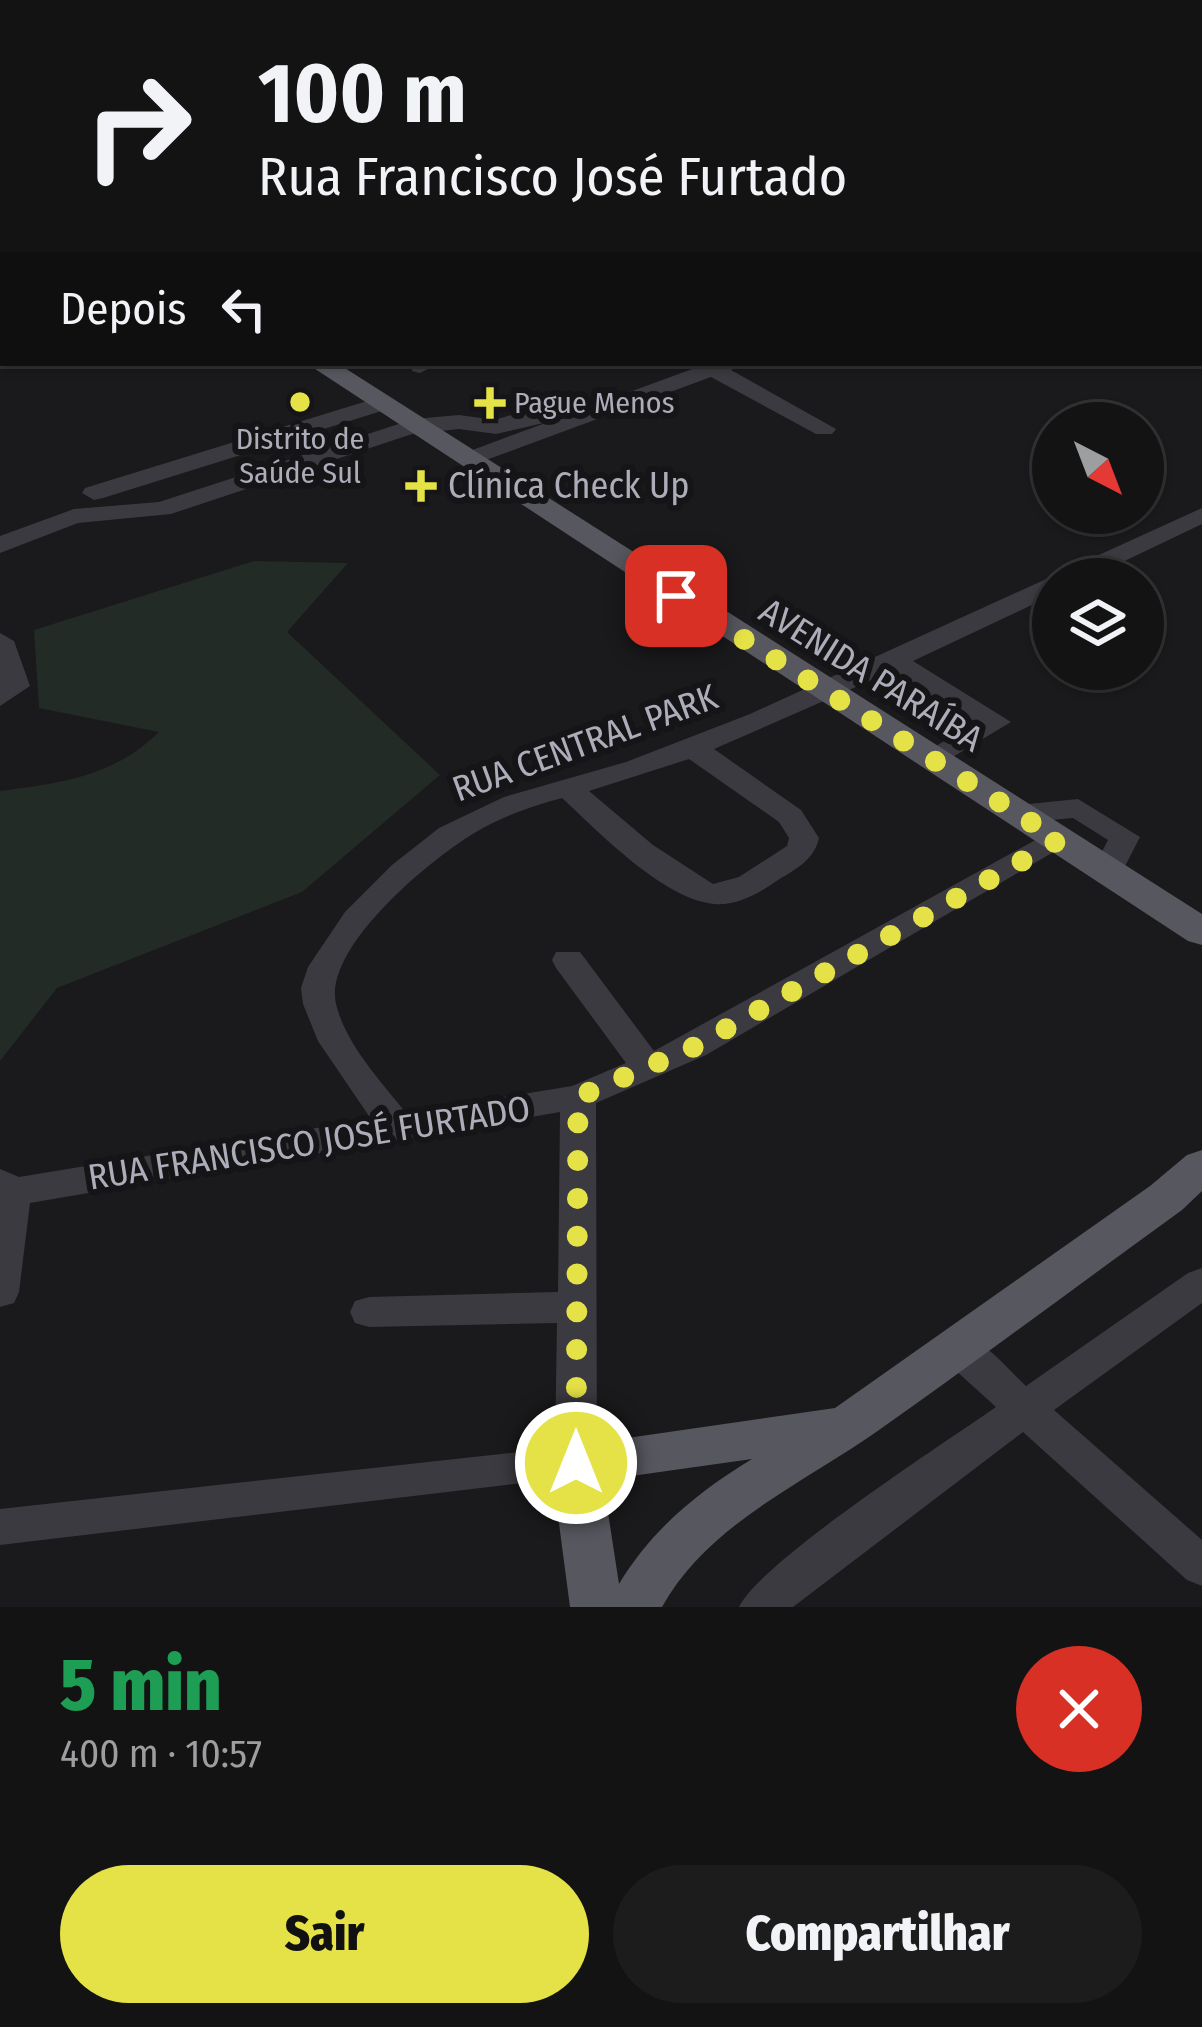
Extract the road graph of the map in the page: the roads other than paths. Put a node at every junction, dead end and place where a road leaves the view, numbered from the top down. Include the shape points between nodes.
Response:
1 (323, 366) edge
2 (712, 366) edge
3 (717, 366) edge
4 (380, 404) junction
5 (578, 419) junction
6 (416, 428) junction
7 (824, 428) dead end
8 (466, 460) junction
9 (94, 494) dead end
10 (1202, 515) edge
11 (0, 545) edge
12 (1111, 558) edge
13 (1032, 595) edge
14 (0, 640) edge
15 (892, 661) junction
16 (824, 692) junction
17 (0, 698) edge
18 (692, 747) junction
19 (931, 758) junction
20 (569, 788) junction
21 (1019, 814) junction
22 (1059, 840) junction
23 (1108, 871) junction
24 (1202, 932) edge
25 (568, 960) dead end
26 (647, 1066) junction
27 (578, 1097) junction
28 (398, 1129) junction
29 (1202, 1166) edge
30 (6, 1187) edge
31 (1184, 1188) edge
32 (1202, 1283) edge
33 (0, 1292) edge
34 (577, 1307) junction
35 (368, 1312) dead end
36 (957, 1348) junction
37 (1028, 1410) junction
38 (848, 1426) junction
39 (576, 1463) junction
40 (0, 1527) edge
41 (1202, 1567) edge
42 (596, 1607) edge
43 (634, 1607) edge
44 (761, 1607) edge

1 - 4 main road, AVENIDA PARAÍBA
2 - 5 street
3 - 7 street
4 - 6 main road, AVENIDA PARAÍBA
4 - 9 street
5 - 6 street via 540,414 496,427
5 - 8 street
6 - 8 main road, AVENIDA PARAÍBA
6 - 11 street via 162,509 74,515
8 - 16 main road, AVENIDA PARAÍBA
10 - 12 street
13 - 15 street, RUA CENTRAL PARK
14 - 17 street via 16,686
15 - 16 street, RUA CENTRAL PARK
15 - 19 street via 998,722
16 - 18 street, RUA CENTRAL PARK
16 - 19 main road, AVENIDA PARAÍBA
18 - 20 street, RUA CENTRAL PARK
18 - 20 street via 790,816 804,838 801,850 725,896 702,893
19 - 21 main road, AVENIDA PARAÍBA
20 - 28 street, RUA CENTRAL PARK via 504,808 440,842 333,949 317,992 322,1018
21 - 22 main road, AVENIDA PARAÍBA
21 - 23 street via 1078,808 1125,837
22 - 23 main road, AVENIDA PARAÍBA
22 - 26 street, RUA FRANCISCO JOSÉ FURTADO
23 - 24 main road, AVENIDA PARAÍBA
25 - 26 street
26 - 27 street, RUA FRANCISCO JOSÉ FURTADO
27 - 28 street, RUA FRANCISCO JOSÉ FURTADO
27 - 34 street
28 - 30 street, RUA FRANCISCO JOSÉ FURTADO
29 - 31 main road
30 - 33 street
31 - 36 main road
32 - 37 street
34 - 35 street
34 - 39 street
36 - 37 street
36 - 38 main road
37 - 41 street
37 - 44 street via 930,1472
38 - 39 main road
38 - 43 main road via 705,1515 669,1548
39 - 40 street
39 - 42 main road

